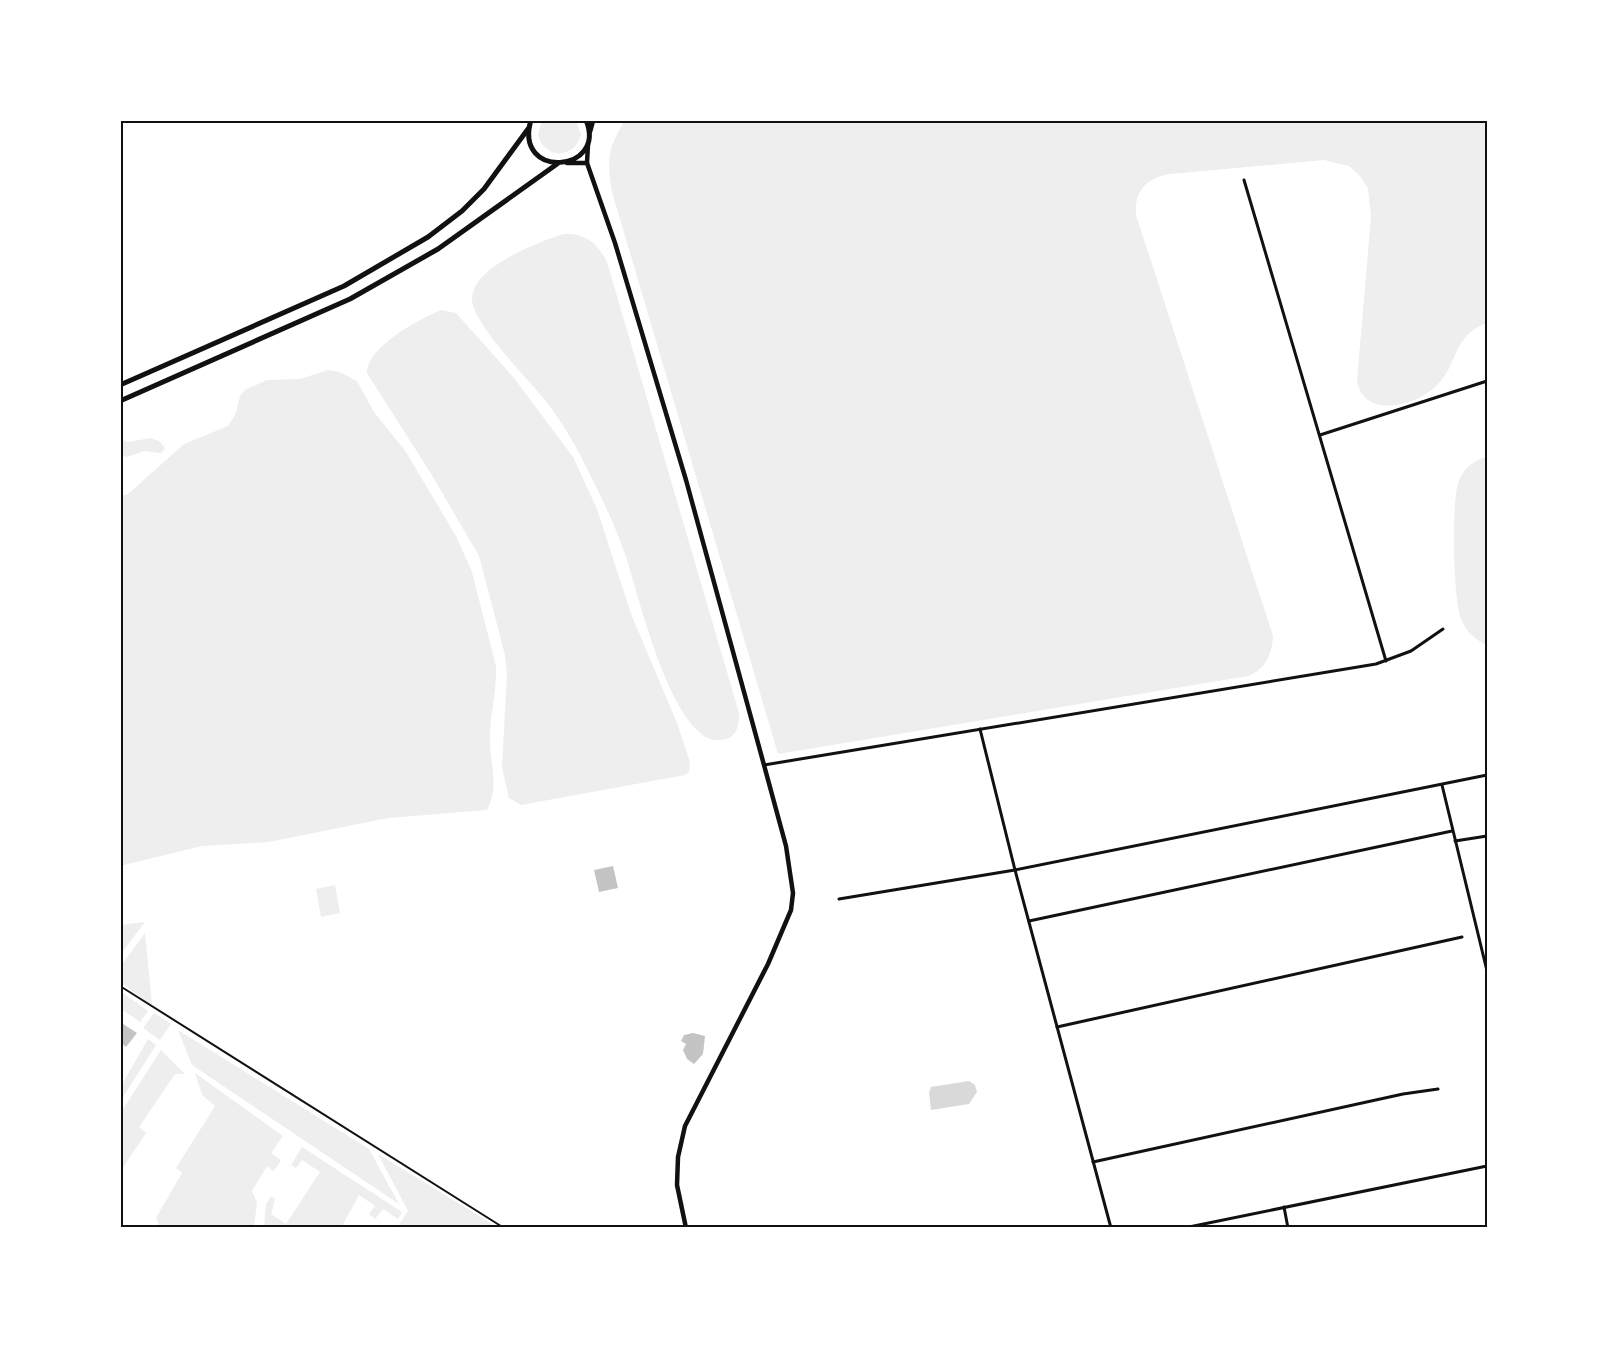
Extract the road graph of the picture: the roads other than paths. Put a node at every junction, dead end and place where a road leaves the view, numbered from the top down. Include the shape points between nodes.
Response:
1 (531, 120) edge
2 (586, 120) edge
3 (593, 120) edge
4 (528, 129) junction
5 (589, 132) junction
6 (588, 142) junction
7 (567, 162) junction
8 (587, 163) junction
9 (557, 164) junction
10 (1244, 180) dead end
11 (1487, 381) edge
12 (120, 385) edge
13 (120, 401) edge
14 (1320, 435) junction
15 (1443, 629) dead end
16 (1386, 661) junction
17 (980, 729) junction
18 (765, 765) junction
19 (1487, 775) edge
20 (1442, 785) junction
21 (1452, 831) junction
22 (1487, 836) edge
23 (1455, 841) junction
24 (1014, 870) junction
25 (839, 899) dead end
26 (1029, 921) junction
27 (1462, 938) dead end
28 (1487, 971) edge
29 (120, 986) edge
30 (1057, 1027) junction
31 (1438, 1089) dead end
32 (1093, 1162) junction
33 (1487, 1166) edge
34 (1284, 1207) junction
35 (504, 1228) edge
36 (686, 1228) edge
37 (1111, 1228) edge
38 (1184, 1228) edge
39 (1288, 1228) edge

1 - 4 main road
2 - 5 main road
3 - 5 main road
4 - 9 main road via 532,148
4 - 12 main road via 484,189 428,237 344,286
5 - 6 main road
6 - 7 main road via 583,151
6 - 8 main road
7 - 8 main road
7 - 9 main road
8 - 18 main road via 682,468
9 - 13 main road via 438,249 350,299
10 - 14 street
11 - 14 street
14 - 16 street
15 - 16 street via 1411,651
16 - 17 street
17 - 18 street
17 - 24 street
18 - 36 main road via 786,846 793,893 791,910 768,964 685,1126 676,1185
19 - 20 street
20 - 21 street
20 - 24 street
21 - 23 street
21 - 26 street
22 - 23 street
23 - 28 street
24 - 25 street
24 - 26 street
26 - 30 street
27 - 30 street
29 - 35 street
30 - 32 street
31 - 32 street
32 - 37 street
33 - 34 street
34 - 38 street
34 - 39 street

